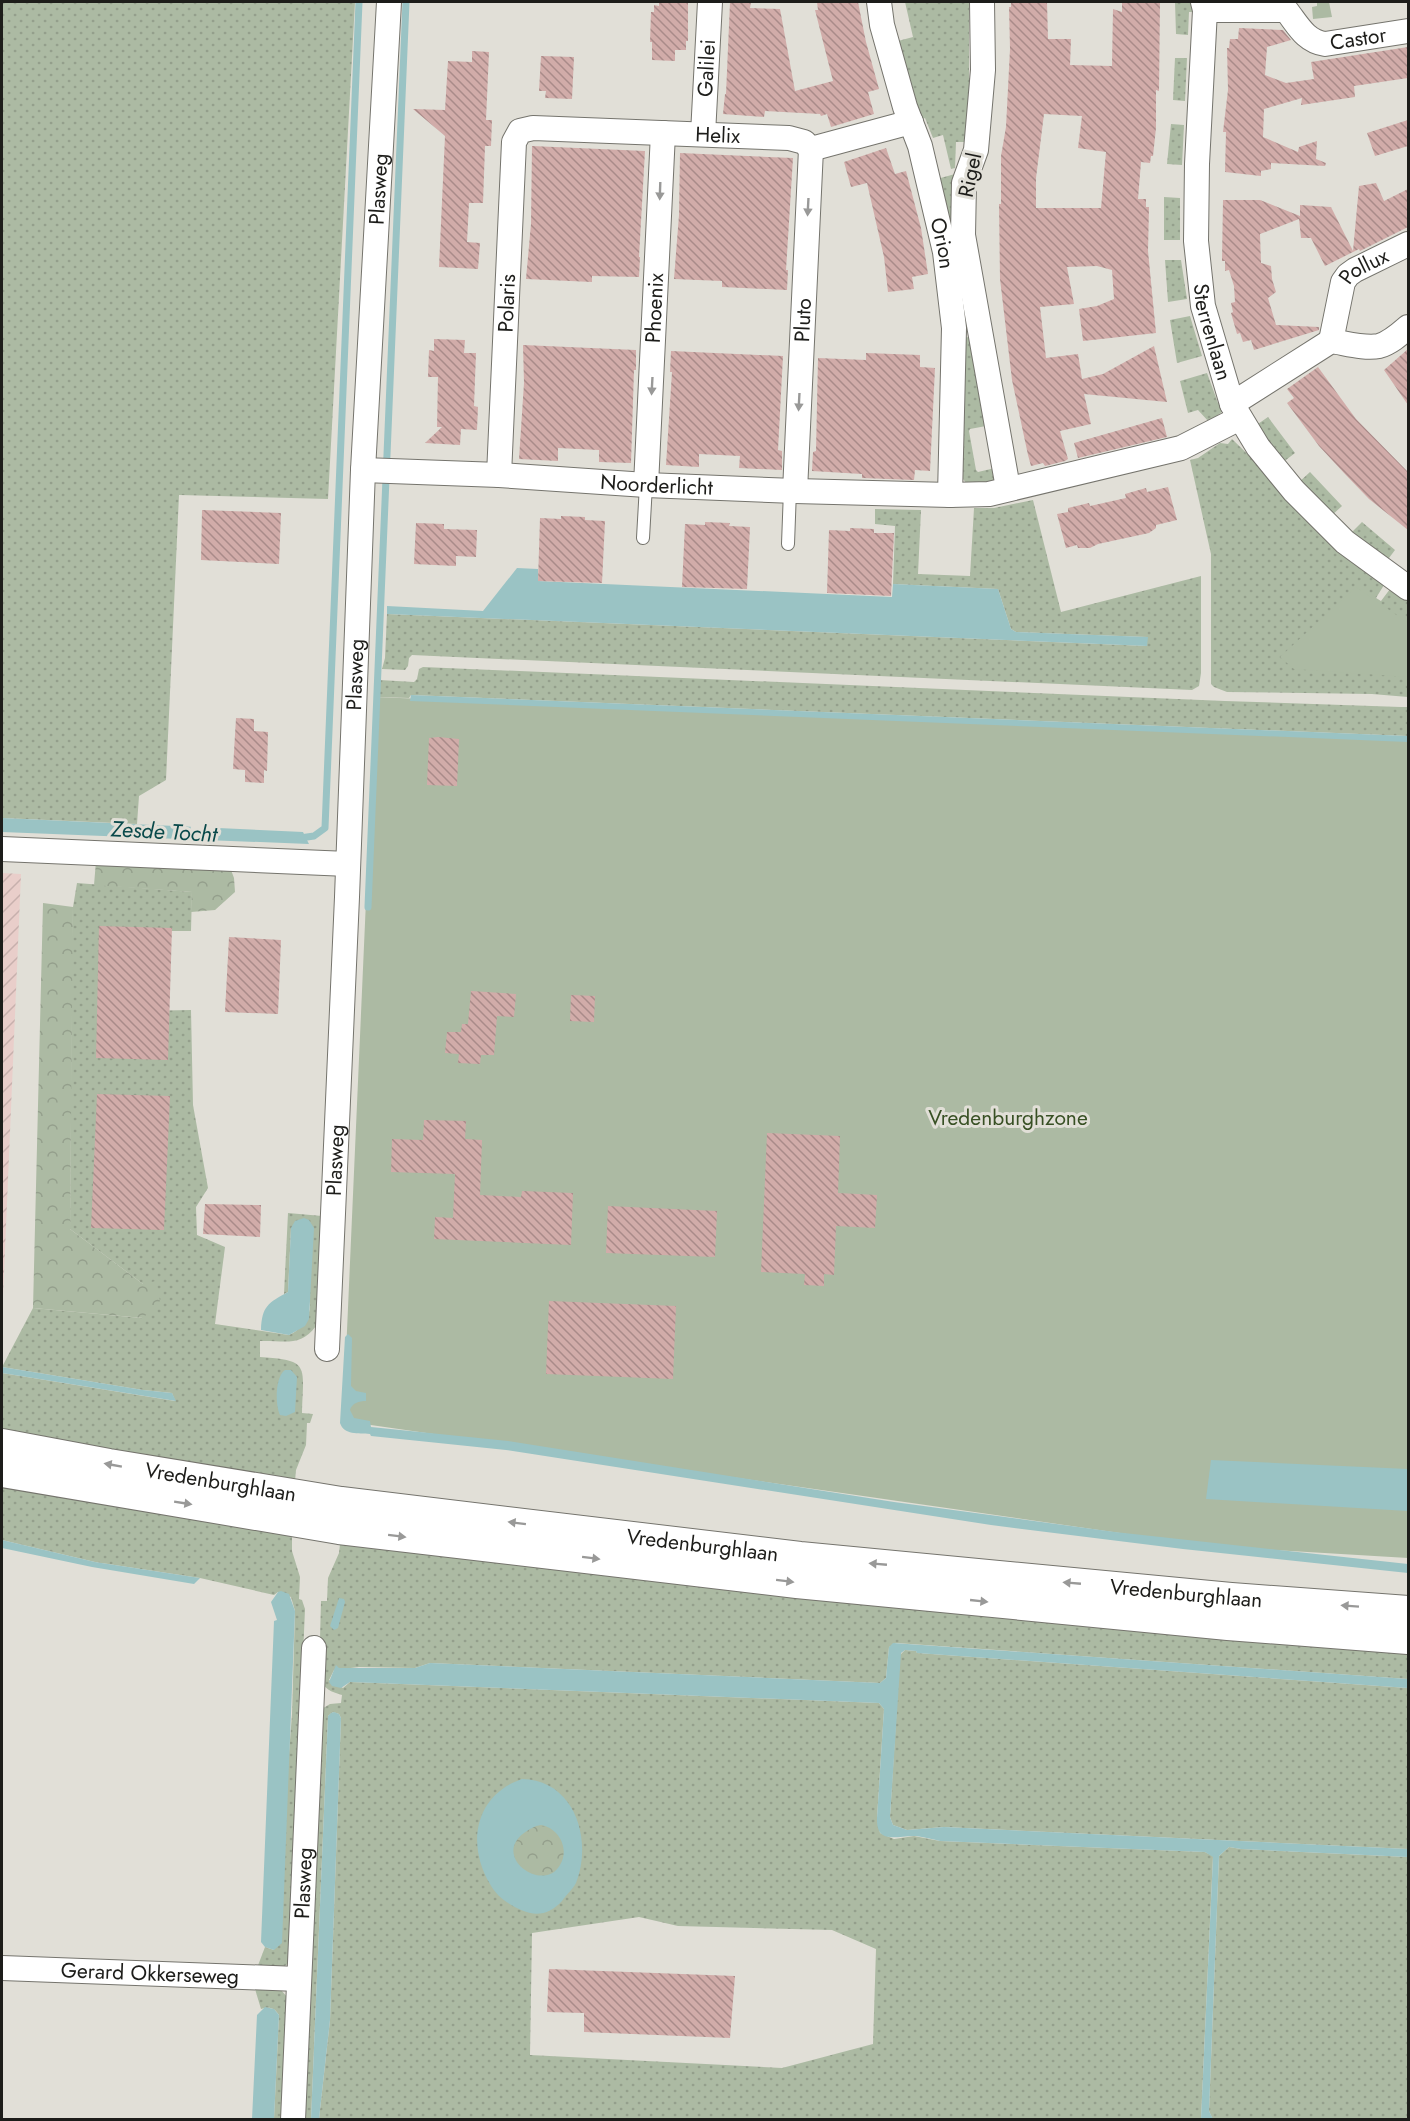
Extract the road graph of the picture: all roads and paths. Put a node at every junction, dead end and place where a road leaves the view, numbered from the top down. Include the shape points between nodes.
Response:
1 (388, 2) edge
2 (710, 2) edge
3 (879, 2) edge
4 (982, 2) edge
5 (1204, 6) edge
6 (1289, 6) edge
7 (1408, 31) edge
8 (911, 122) junction
9 (520, 130) joint
10 (663, 133) junction
11 (703, 134) junction
12 (811, 148) junction
13 (1408, 244) edge
14 (1408, 327) edge
15 (1331, 341) junction
16 (1236, 411) junction
17 (363, 470) junction
18 (499, 475) junction
19 (646, 484) junction
20 (1008, 488) junction
21 (793, 490) junction
22 (950, 495) junction
23 (644, 538) dead end
24 (788, 544) dead end
25 (1408, 588) edge
26 (2, 849) edge
27 (348, 864) junction
28 (327, 1349) dead end
29 (2, 1444) edge
30 (2, 1472) edge
31 (294, 1508) junction
32 (340, 1516) junction
33 (1408, 1611) edge
34 (1408, 1639) edge
35 (314, 1648) dead end
36 (2, 1968) edge
37 (298, 1979) junction
38 (293, 2120) edge

1 - 17 street, Plasweg
2 - 11 street, Galilei
3 - 8 street, Orion via 882,25
4 - 20 street, Rigel via 983,70 976,150 964,183 963,235
5 - 6 street, Castor
5 - 16 street, Sterrenlaan via 1196,241 1203,306
6 - 7 street, Castor via 1308,39 1316,43
8 - 12 street
8 - 22 street, Orion via 945,252 954,328
9 - 10 street, Helix
9 - 18 street, Polaris via 514,142
10 - 11 street, Helix
10 -> 19 street, Phoenix
11 - 12 street, Helix via 789,138
12 -> 21 street, Pluto
13 - 15 street, Pollux via 1348,275 1343,282
14 - 15 street via 1380,346
15 - 16 street
16 - 20 street via 1181,448
16 - 25 street, Sterrenlaan via 1258,447 1294,491 1345,542
17 - 18 street, Noorderlicht
17 - 27 street, Plasweg
18 - 19 street, Noorderlicht
19 - 21 street, Noorderlicht
19 - 23 lane
20 - 22 street via 989,494
21 - 22 street, Noorderlicht
21 - 24 lane
26 - 27 street
27 - 28 street, Plasweg
31 -> 29 street, Vredenburghlaan via 109,1464
30 -> 31 street, Vredenburghlaan via 101,1490
31 - 32 street, Vredenburghlaan
33 -> 32 street, Vredenburghlaan
32 -> 34 street, Vredenburghlaan via 809,1584
35 - 37 street, Plasweg
36 - 37 street, Gerard Okkerseweg
37 - 38 street, Plasweg

